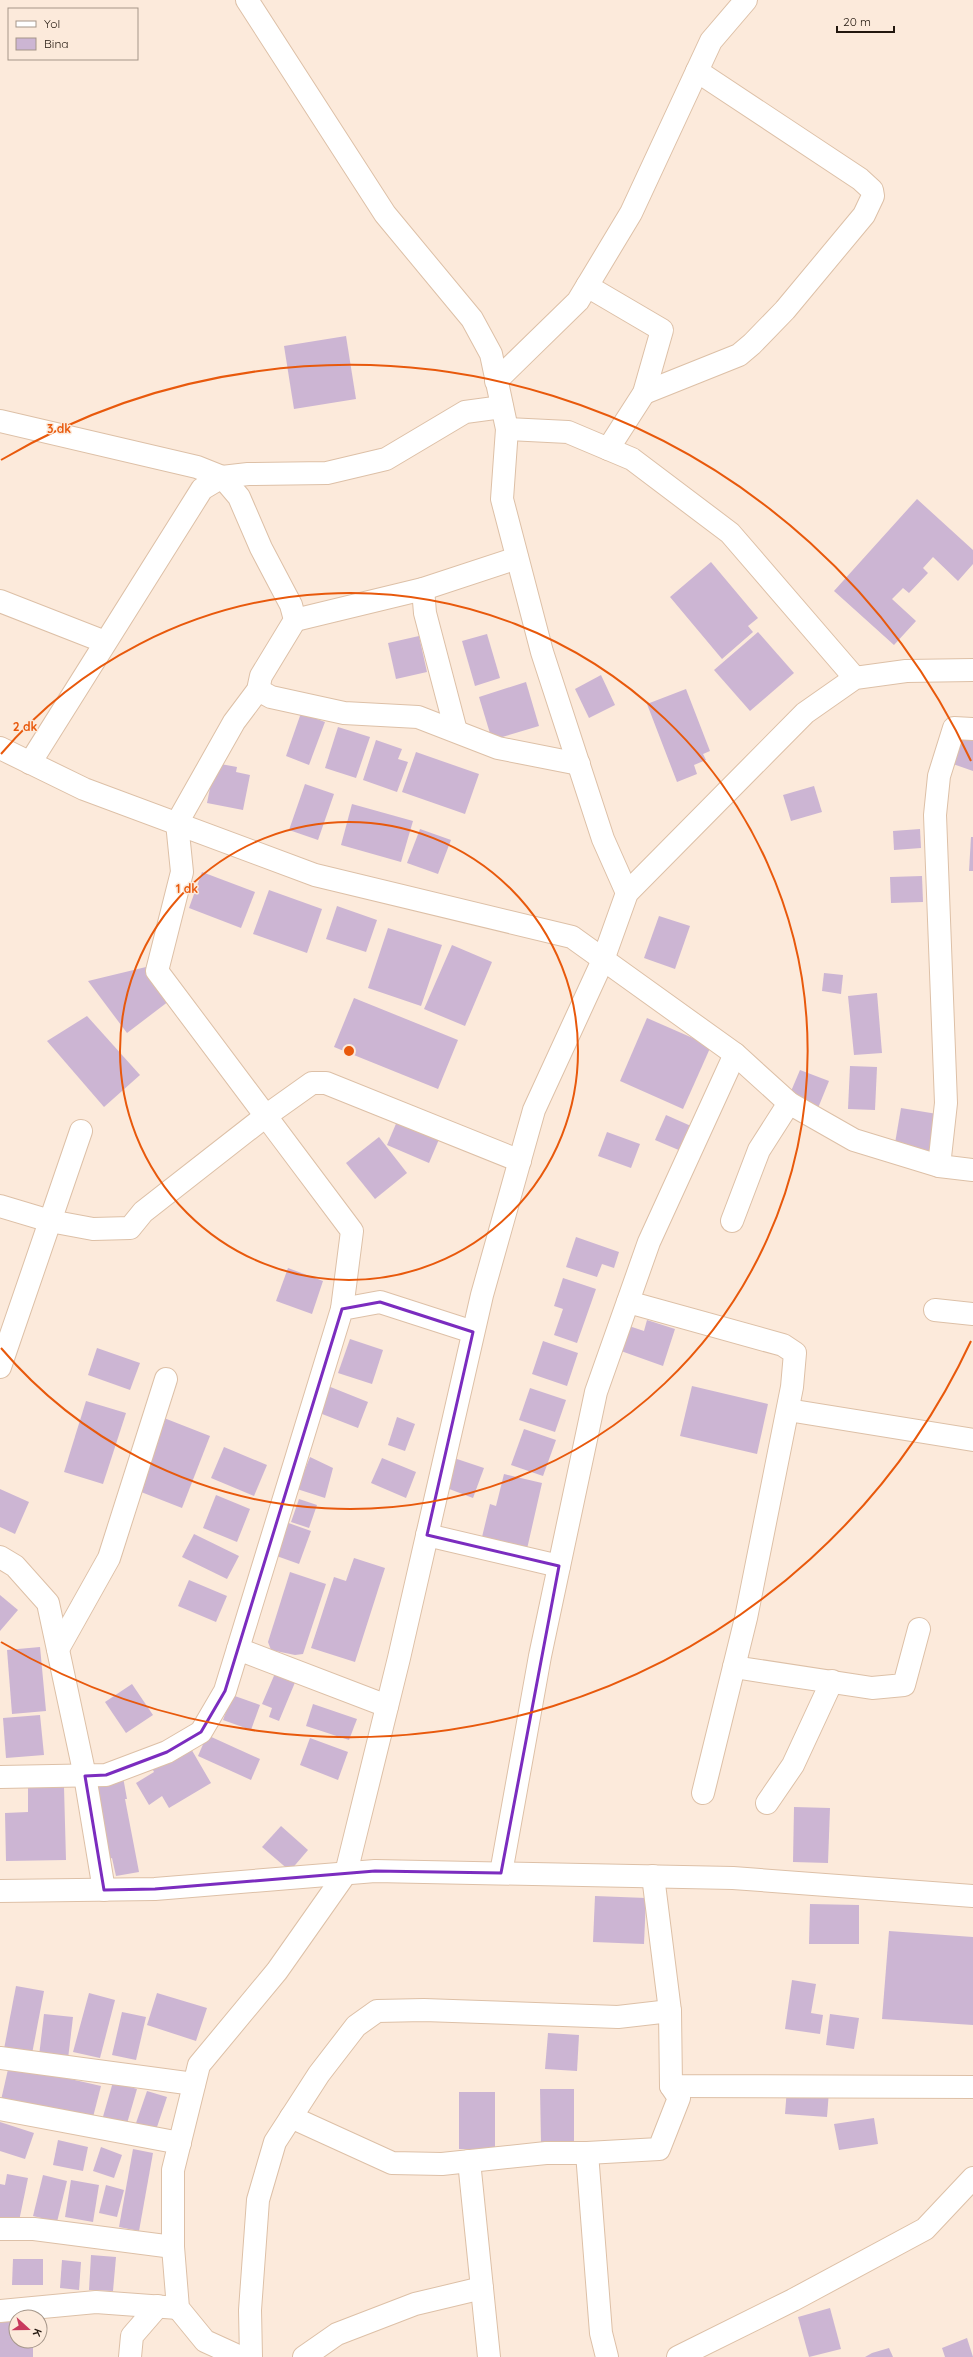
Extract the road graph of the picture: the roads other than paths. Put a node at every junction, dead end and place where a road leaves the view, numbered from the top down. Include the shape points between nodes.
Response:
1 (247, 0) edge
2 (746, 0) edge
3 (698, 71) junction
4 (587, 286) junction
5 (496, 381) junction
6 (644, 392) junction
7 (502, 407) junction
8 (0, 421) edge
9 (507, 429) junction
10 (608, 449) junction
11 (222, 477) junction
12 (518, 558) junction
13 (422, 589) junction
14 (0, 601) edge
15 (295, 620) junction
16 (105, 642) junction
17 (973, 670) edge
18 (854, 678) junction
19 (258, 690) junction
20 (973, 729) edge
21 (456, 731) junction
22 (0, 748) edge
23 (30, 763) junction
24 (579, 764) junction
25 (178, 824) junction
26 (627, 893) junction
27 (603, 960) junction
28 (735, 1054) junction
29 (789, 1103) junction
30 (267, 1115) junction
31 (81, 1131) dead end
32 (520, 1161) junction
33 (940, 1166) junction
34 (973, 1170) edge
35 (0, 1206) edge
36 (50, 1221) junction
37 (732, 1221) dead end
38 (628, 1302) junction
39 (342, 1308) junction
40 (934, 1310) dead end
41 (973, 1314) edge
42 (474, 1332) junction
43 (0, 1367) edge
44 (166, 1379) dead end
45 (788, 1410) junction
46 (973, 1440) edge
47 (427, 1536) junction
48 (0, 1558) edge
49 (559, 1566) junction
50 (919, 1629) dead end
51 (238, 1649) junction
52 (58, 1650) junction
53 (734, 1666) junction
54 (832, 1681) junction
55 (387, 1706) junction
56 (85, 1776) junction
57 (0, 1777) edge
58 (703, 1793) dead end
59 (767, 1802) dead end
60 (501, 1873) junction
61 (346, 1874) junction
62 (653, 1876) junction
63 (104, 1890) junction
64 (0, 1891) edge
65 (973, 1896) edge
66 (670, 2011) junction
67 (0, 2058) edge
68 (194, 2084) junction
69 (671, 2086) junction
70 (973, 2087) edge
71 (0, 2109) edge
72 (291, 2117) junction
73 (180, 2143) junction
74 (587, 2154) junction
75 (469, 2161) junction
76 (973, 2178) edge
77 (0, 2229) edge
78 (173, 2247) junction
79 (482, 2288) junction
80 (168, 2307) junction
81 (0, 2311) edge
82 (228, 2355) edge
83 (130, 2357) edge
84 (252, 2357) edge
85 (304, 2357) edge
86 (489, 2357) edge
87 (607, 2357) edge
88 (678, 2357) edge

1 - 5 street via 385,214 472,319 491,354
2 - 3 street via 712,41
3 - 4 street via 631,213
3 - 6 street via 860,179 872,190 873,196 864,215 785,310 752,344 739,354
4 - 5 street via 578,301
4 - 6 street via 662,330
5 - 7 street
6 - 10 street
7 - 9 street
7 - 11 street via 466,412 386,459 327,474 248,474
8 - 11 street via 197,466
9 - 10 street via 568,432
9 - 12 street via 502,499
10 - 18 street via 632,459 730,533
11 - 15 street via 239,497 261,548 291,605
11 - 16 street via 202,489
12 - 13 street
12 - 24 street via 542,652
13 - 15 street
13 - 21 street via 425,613
14 - 16 street
15 - 19 street via 261,676
16 - 23 street
17 - 18 street via 906,671
18 - 26 street via 805,713
19 - 21 street via 271,698 344,713 418,717
19 - 25 street via 234,722
20 - 33 street via 954,728 939,776 935,815 946,1103
21 - 24 street via 498,748
22 - 23 street
23 - 25 street via 84,789
24 - 26 street via 603,839
25 - 27 street via 315,875 572,937
25 - 30 street via 182,872 157,971
26 - 27 street
27 - 28 street
27 - 32 street via 534,1110
28 - 29 street
28 - 38 street via 649,1242
29 - 33 street via 854,1140
29 - 37 street via 759,1150
30 - 32 street via 312,1083 326,1083
30 - 36 street via 143,1212 130,1228 93,1229
30 - 39 street via 352,1231
31 - 36 street
32 - 42 street
33 - 34 street
35 - 36 street
36 - 43 street
38 - 45 street via 783,1345 795,1353
38 - 49 street via 596,1392
39 - 42 street via 380,1302
39 - 51 street
40 - 41 street
42 - 47 street
44 - 52 street via 109,1558
45 - 46 street
45 - 53 street via 748,1610
47 - 49 street
47 - 55 street
48 - 52 street via 15,1566 48,1603
49 - 60 street
50 - 54 street via 904,1685 872,1688
51 - 55 street
51 - 56 street via 225,1691 201,1732 167,1752 113,1773
52 - 56 street
53 - 54 street
53 - 58 street
54 - 59 street via 793,1766
55 - 61 street
56 - 57 street
56 - 63 street
60 - 61 street via 375,1871
60 - 62 street
61 - 63 street via 155,1889
61 - 68 street via 277,1971 199,2065
62 - 65 street via 733,1878
62 - 66 street
63 - 64 street
66 - 69 street
66 - 72 street via 618,2017 424,2010 377,2011 356,2026 319,2074
67 - 68 street
68 - 73 street
69 - 70 street
69 - 74 street via 679,2098 659,2149
71 - 73 street
72 - 75 street via 392,2163 442,2164
72 - 84 street via 275,2142 258,2200 250,2310
73 - 78 street via 173,2170
74 - 75 street via 546,2153
74 - 87 street via 601,2333
75 - 79 street
76 - 88 street via 925,2229 793,2300
77 - 78 street via 34,2229
78 - 80 street
79 - 85 street via 415,2304 337,2334
79 - 86 street
80 - 81 street via 96,2302
80 - 82 street via 205,2341
80 - 83 street via 132,2336

